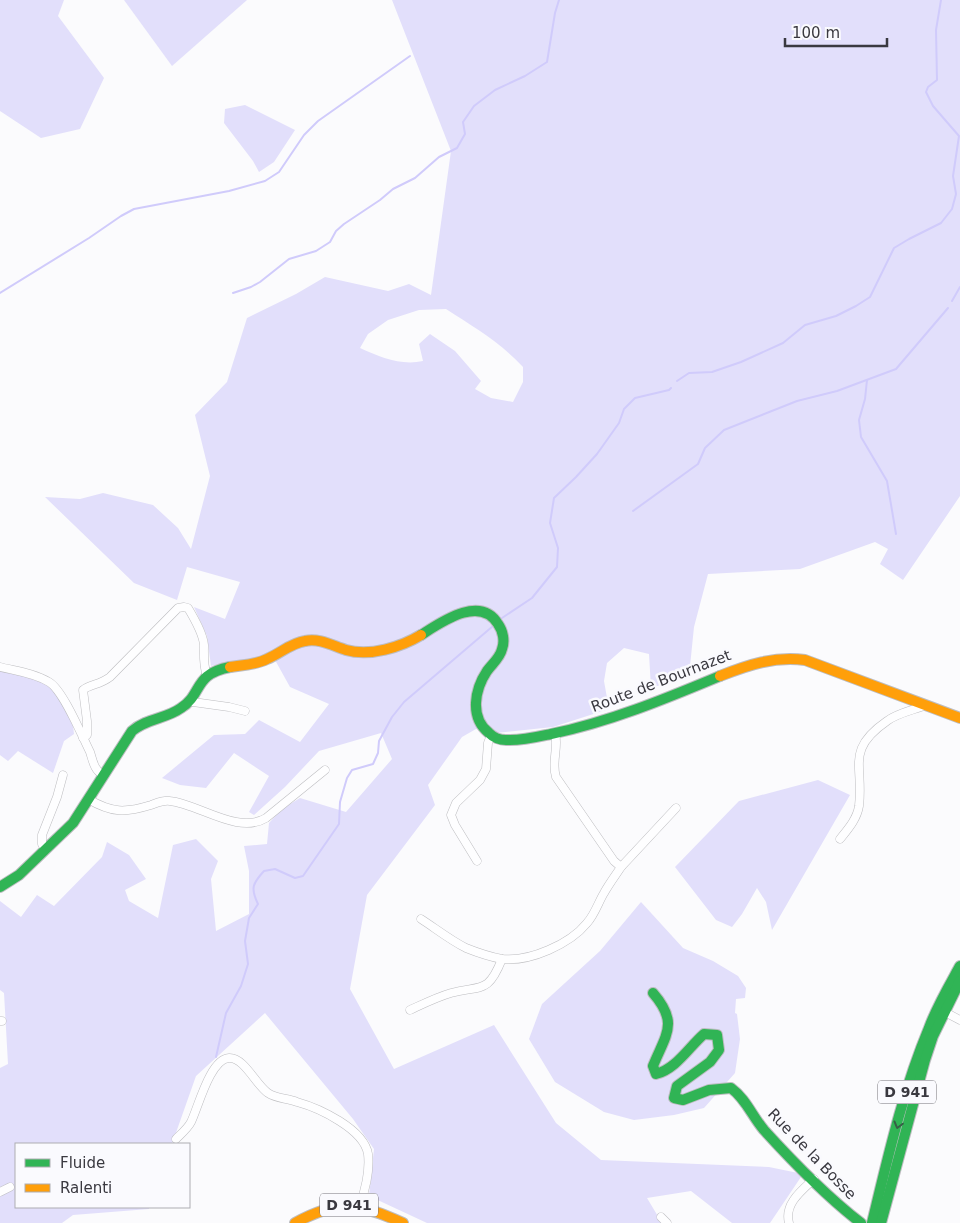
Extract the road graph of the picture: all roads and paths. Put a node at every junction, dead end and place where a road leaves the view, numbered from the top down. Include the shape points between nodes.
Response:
1 (0, 667) edge
2 (207, 676) junction
3 (190, 700) junction
4 (926, 705) junction
5 (245, 711) dead end
6 (960, 718) edge
7 (555, 733) junction
8 (491, 735) junction
9 (83, 738) junction
10 (325, 770) dead end
11 (103, 775) junction
12 (63, 776) dead end
13 (88, 799) junction
14 (676, 808) dead end
15 (840, 839) dead end
16 (46, 850) junction
17 (477, 861) dead end
18 (621, 867) junction
19 (0, 887) edge
20 (421, 919) dead end
21 (502, 959) junction
22 (960, 966) edge
23 (960, 981) edge
24 (653, 993) dead end
25 (410, 1010) dead end
26 (941, 1010) junction
27 (960, 1020) edge
28 (176, 1139) dead end
29 (814, 1179) junction
30 (10, 1187) dead end
31 (0, 1192) edge
32 (359, 1207) junction
33 (295, 1223) edge
34 (403, 1223) edge
35 (789, 1223) edge
36 (861, 1223) edge
37 (872, 1223) edge
38 (880, 1223) edge

1 - 9 street via 31,675 55,687
2 - 3 street
2 - 8 street via 224,667 266,660 296,642 313,640 364,653 390,647 410,641 451,618 480,611 496,621 502,634 502,648 476,693 477,717
2 - 9 street via 201,635 188,608 178,608 103,683 82,690 87,721 87,735
3 - 5 street
3 - 11 street via 180,709 136,726
4 - 6 street, Route de Bournazet
4 - 7 street, Route de Bournazet via 805,660 770,659 614,716
4 - 15 street via 888,720 867,738 860,749 859,808
7 - 8 street, Route de Bournazet via 508,740
7 - 18 street via 558,743 553,769 556,777
8 - 17 street via 486,769 480,780 456,803 451,815
9 - 11 street via 96,770
10 - 13 street via 266,818 252,823 222,818 170,801 119,811
11 - 13 street
12 - 16 street via 42,835
13 - 16 street via 73,822
14 - 18 street
16 - 19 street via 19,875
18 - 21 street via 594,913 575,936 542,953
20 - 21 street via 466,948
21 - 25 street via 492,981 482,987 441,996
22 - 26 street, D 941
23 - 26 street, D 941
24 - 29 street, Rue de la Bosse via 669,1018 653,1066 656,1074 661,1074 679,1060 704,1034 717,1035 719,1050 710,1062 677,1086 674,1098 680,1101 708,1090 730,1088 739,1094 785,1153
26 - 27 street
26 -> 37 street, D 941 via 925,1033
26 - 38 street, D 941
28 - 32 street via 191,1122 200,1096 216,1067 229,1058 238,1060 267,1092 351,1128 368,1153 368,1172
29 - 35 street via 790,1206
29 - 36 street, Rue de la Bosse
30 - 31 street
32 - 33 street, D 941 via 334,1206 309,1214
32 - 34 street, D 941

